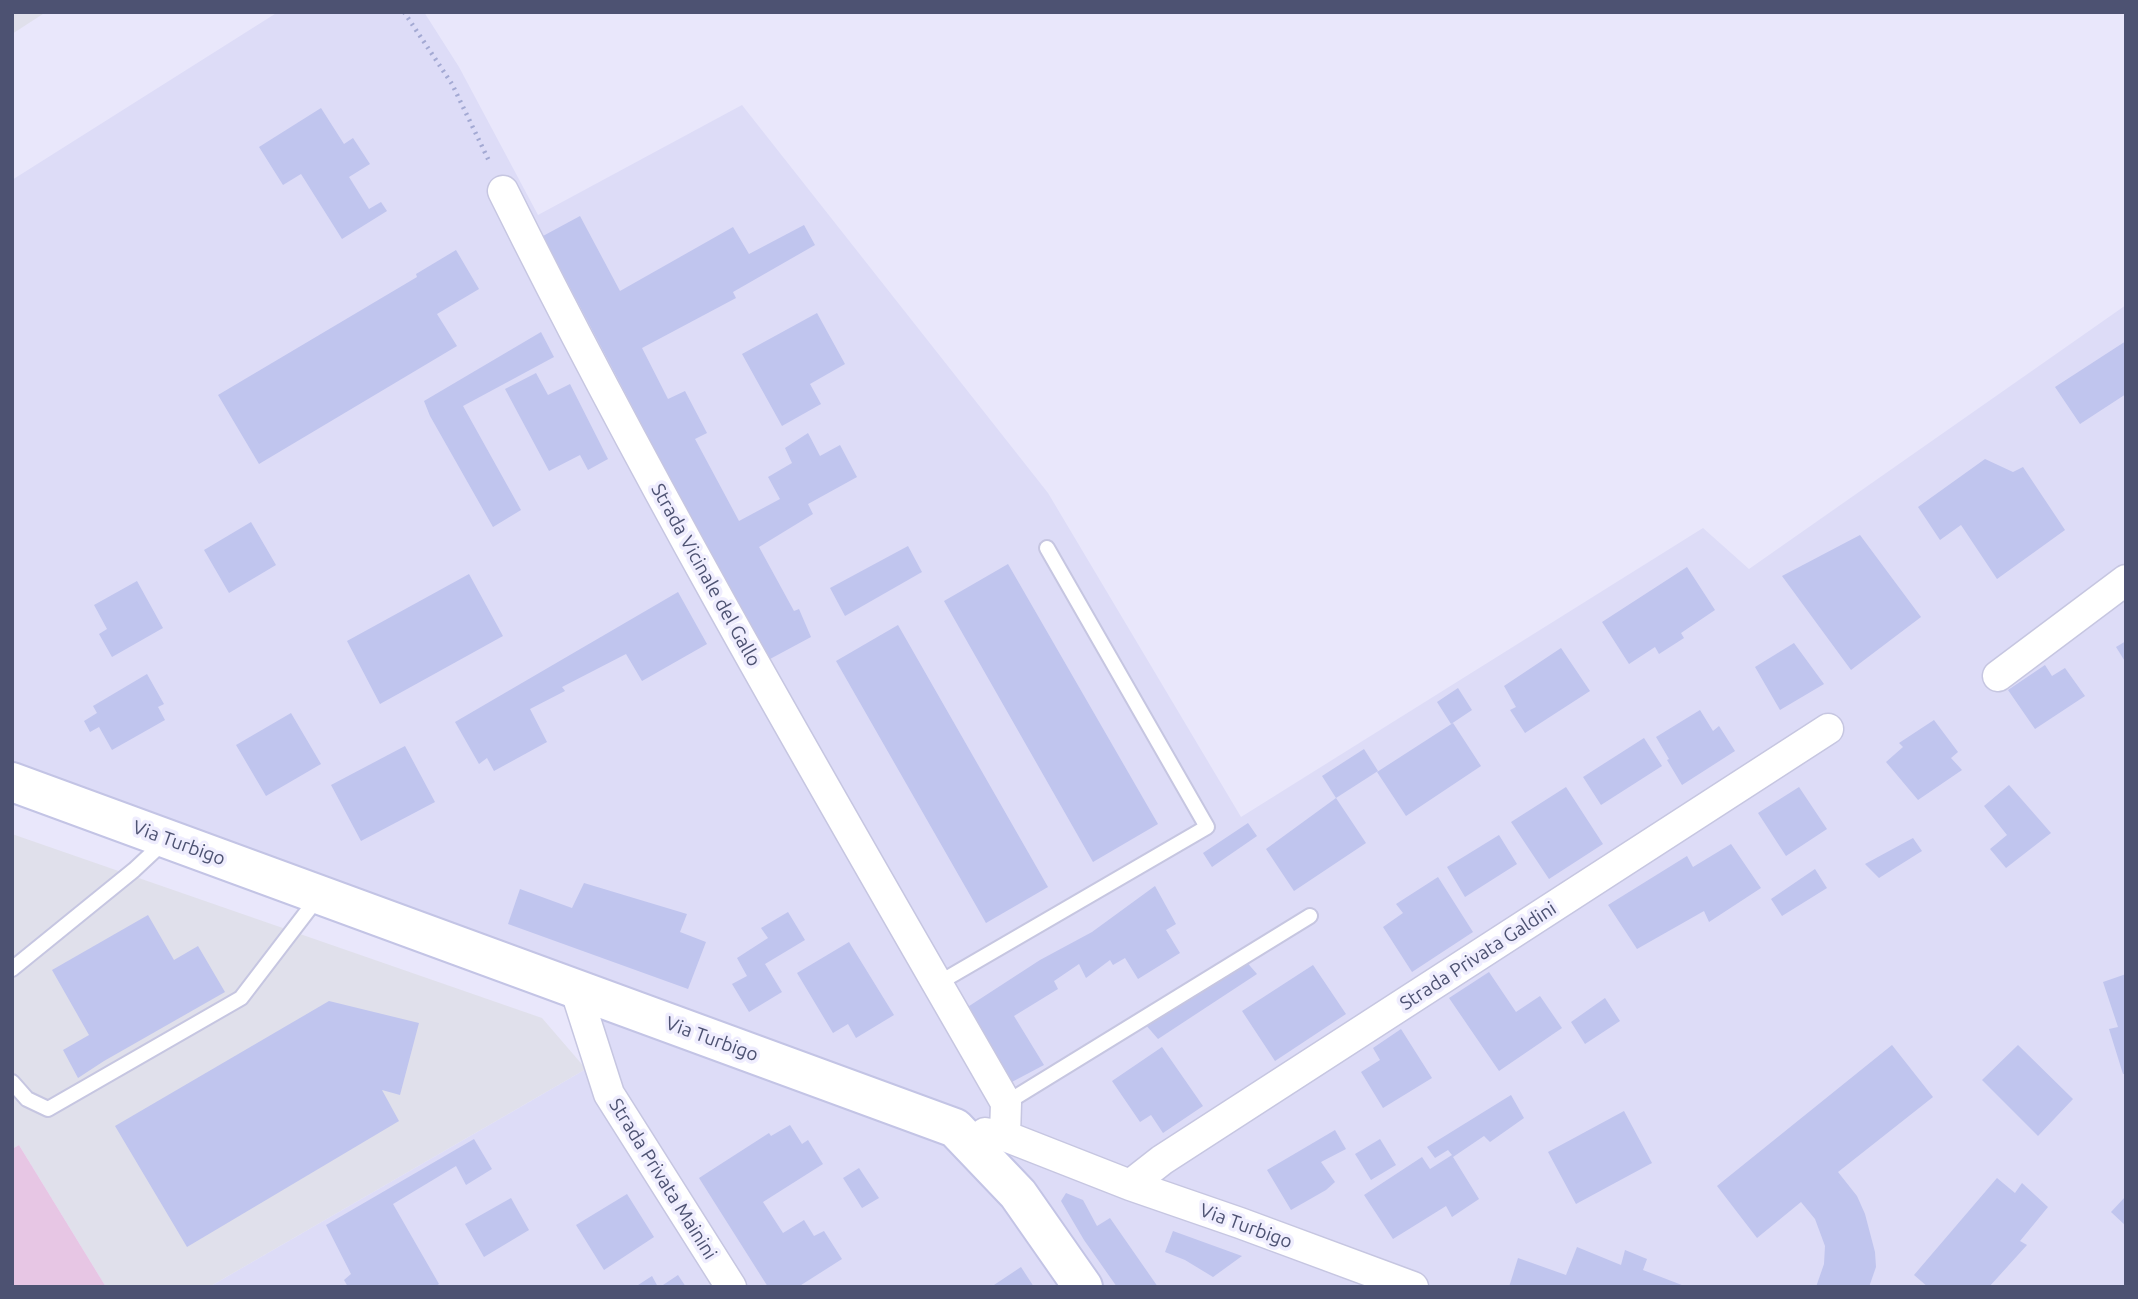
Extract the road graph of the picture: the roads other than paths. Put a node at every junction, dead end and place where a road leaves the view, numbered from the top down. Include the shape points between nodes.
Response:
1 (503, 191) road end
2 (1047, 548) dead end
3 (2126, 580) edge
4 (1998, 676) dead end
5 (1828, 729) dead end
6 (12, 782) edge
7 (168, 839) junction
8 (320, 894) junction
9 (1310, 916) dead end
10 (12, 970) edge
11 (937, 984) junction
12 (575, 988) junction
13 (12, 1082) edge
14 (1006, 1103) junction
15 (955, 1128) junction
16 (1005, 1136) junction
17 (1130, 1185) junction
18 (730, 1287) edge
19 (1083, 1287) edge
20 (1413, 1287) edge

1 - 11 street, Strada Vicinale del Gallo via 567,321 744,646
2 - 11 lane via 1207,827
3 - 4 street
5 - 17 street, Strada Privata Galdini via 1161,1160
6 - 7 main road, Via Turbigo
7 - 8 main road, Via Turbigo
7 - 10 lane
8 - 12 main road, Via Turbigo
8 - 13 lane via 241,998 48,1109 27,1099
9 - 14 lane
11 - 14 street, Strada Vicinale del Gallo
12 - 15 main road, Via Turbigo
12 - 18 street, Strada Privata Mainini via 610,1094
14 - 16 street
15 - 16 street, Via Turbigo
15 - 19 main road via 1018,1194
16 - 17 street, Via Turbigo
17 - 20 street, Via Turbigo

